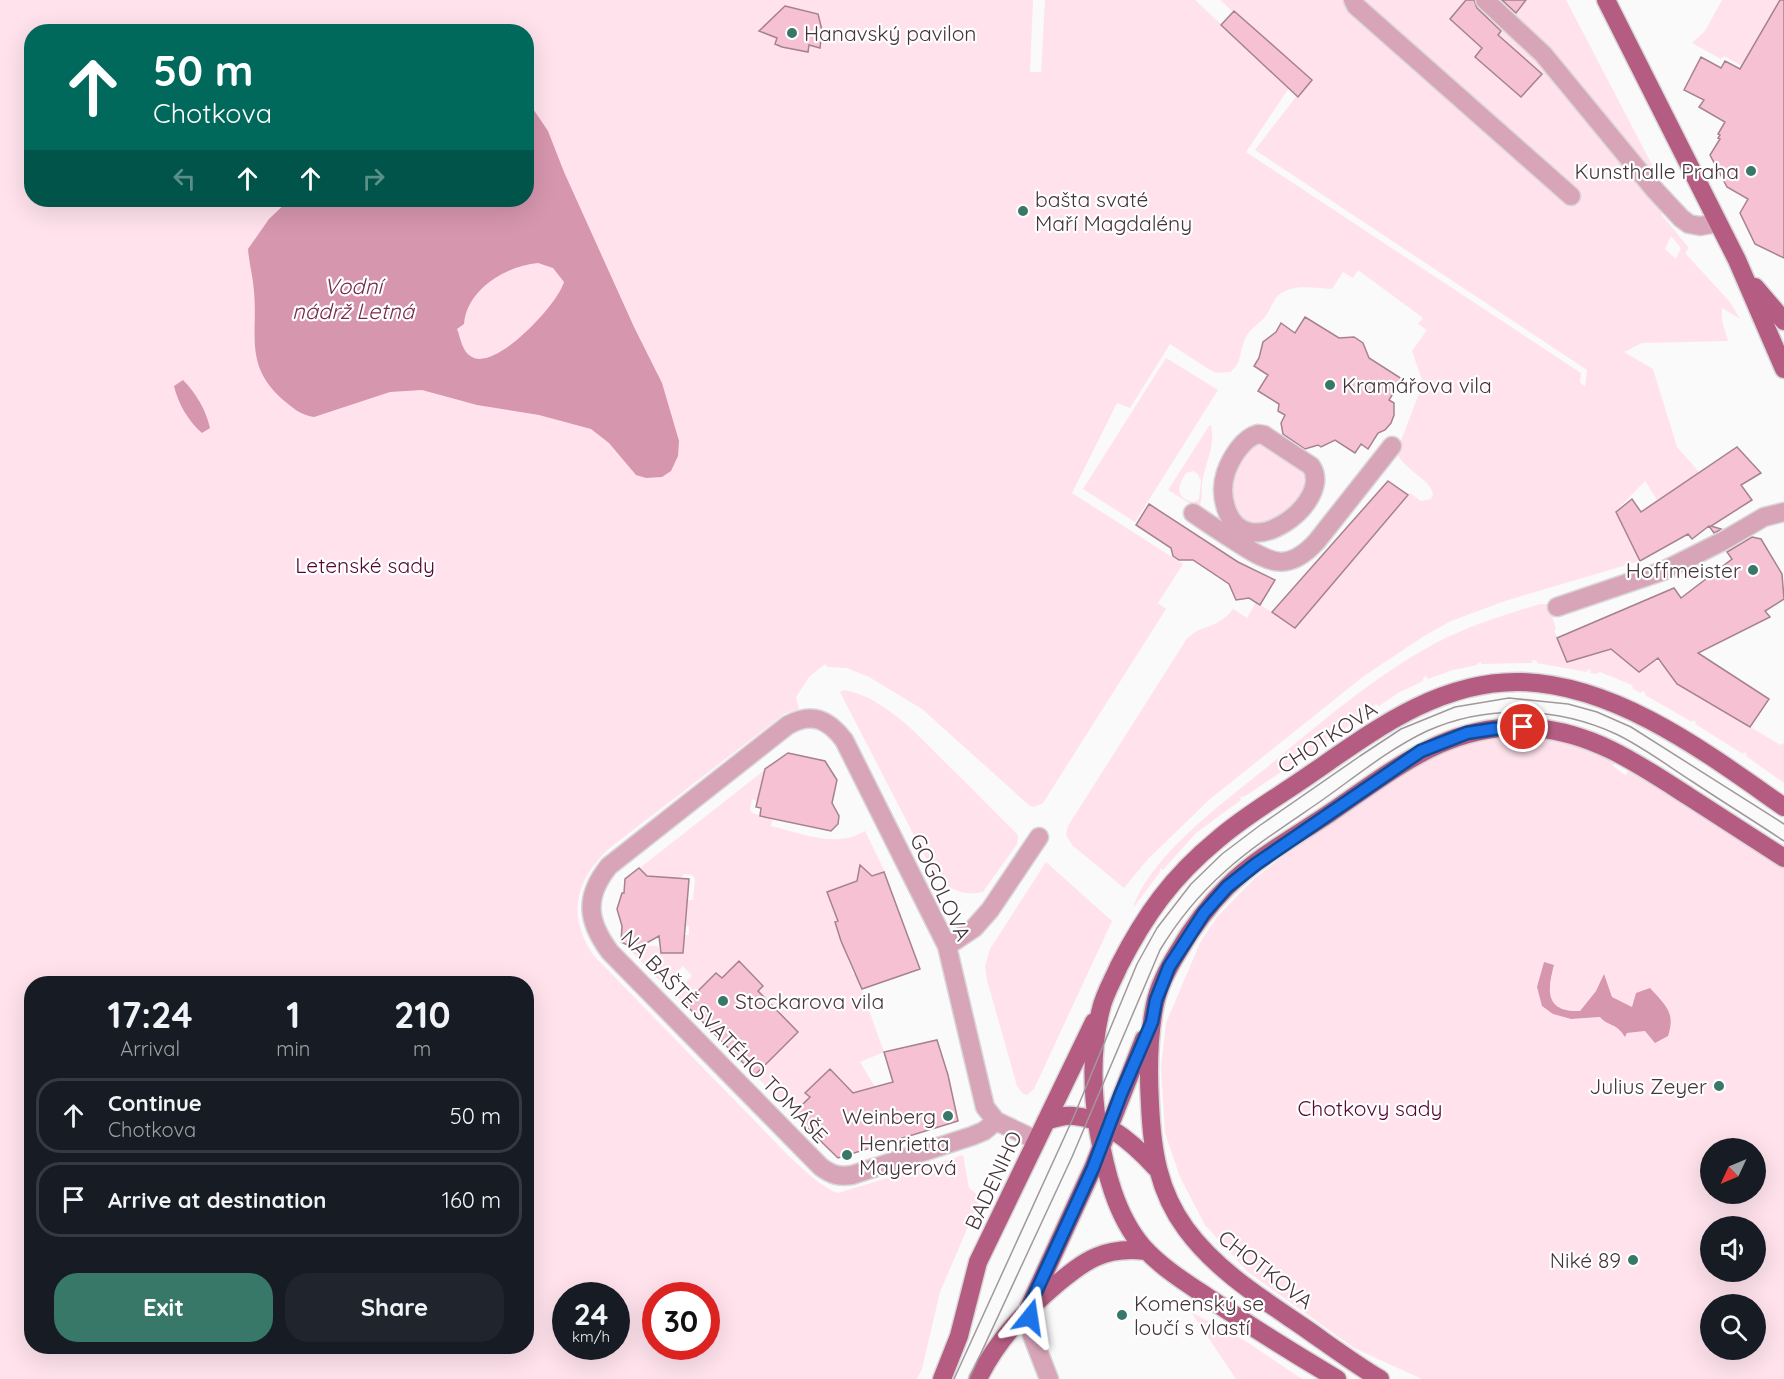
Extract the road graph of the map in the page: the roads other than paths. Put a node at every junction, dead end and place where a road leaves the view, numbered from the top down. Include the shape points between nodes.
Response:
1 (1353, 0) edge
2 (1485, 0) edge
3 (1606, 0) edge
4 (1571, 196) dead end
5 (1718, 223) junction
6 (1737, 260) junction
7 (1784, 321) edge
8 (1784, 369) edge
9 (1392, 446) dead end
10 (1784, 512) edge
11 (1193, 513) dead end
12 (1232, 541) junction
13 (1557, 607) dead end
14 (843, 740) joint
15 (1784, 807) edge
16 (1039, 837) dead end
17 (1784, 858) edge
18 (947, 946) junction
19 (1101, 1007) junction
20 (1152, 1022) junction
21 (996, 1121) junction
22 (1046, 1121) junction
23 (1103, 1126) junction
24 (1036, 1140) junction
25 (1101, 1147) junction
26 (1156, 1168) junction
27 (1146, 1251) junction
28 (1029, 1307) junction
29 (942, 1379) edge
30 (978, 1379) edge
31 (1048, 1379) edge
32 (1337, 1379) edge
33 (1380, 1379) edge

1 - 4 street
2 - 5 street via 1543,54 1681,218 1700,226
3 - 5 main road
5 - 6 main road
6 - 7 main road
6 - 8 main road
9 - 12 street via 1317,542 1299,557 1270,562
10 - 13 street via 1764,517 1663,571
11 - 12 street
12 - 12 street via 1223,496 1224,480 1244,443 1252,436 1264,435 1311,466 1316,484 1299,511 1281,525
14 - 18 street, GOGOLOVA
14 - 21 street, NA BAŠTĚ SVATÉHO TOMÁŠE via 834,728 817,719 800,719 788,725 609,866 592,899 592,921 597,935 831,1174 852,1175 965,1139
15 - 19 main road, CHOTKOVA via 1656,724 1600,697 1521,682 1457,690 1393,720 1214,842 1157,900 1132,941
16 - 18 street via 990,910 974,928
17 - 20 main road, CHOTKOVA via 1639,764 1599,743 1536,728 1467,733 1421,751 1233,881 1193,927 1169,967
18 - 21 street, GOGOLOVA via 985,1107
19 - 22 main road, BADENIHO
19 - 23 main road, CHOTKOVA via 1093,1071
20 - 23 main road, CHOTKOVA
20 - 26 main road, CHOTKOVA via 1148,1061
21 - 24 street
22 - 23 main road via 1074,1116
22 - 24 main road, BADENIHO
23 - 25 main road, CHOTKOVA
23 - 26 main road via 1137,1148
24 - 29 main road, BADENIHO via 978,1262 959,1336
25 - 27 main road via 1117,1202
25 - 28 main road
26 - 33 main road, CHOTKOVA via 1176,1215 1204,1251 1240,1283
27 - 28 main road via 1121,1250 1095,1257
27 - 32 main road via 1201,1293
28 - 30 main road via 1008,1331
28 - 31 street via 1032,1335

